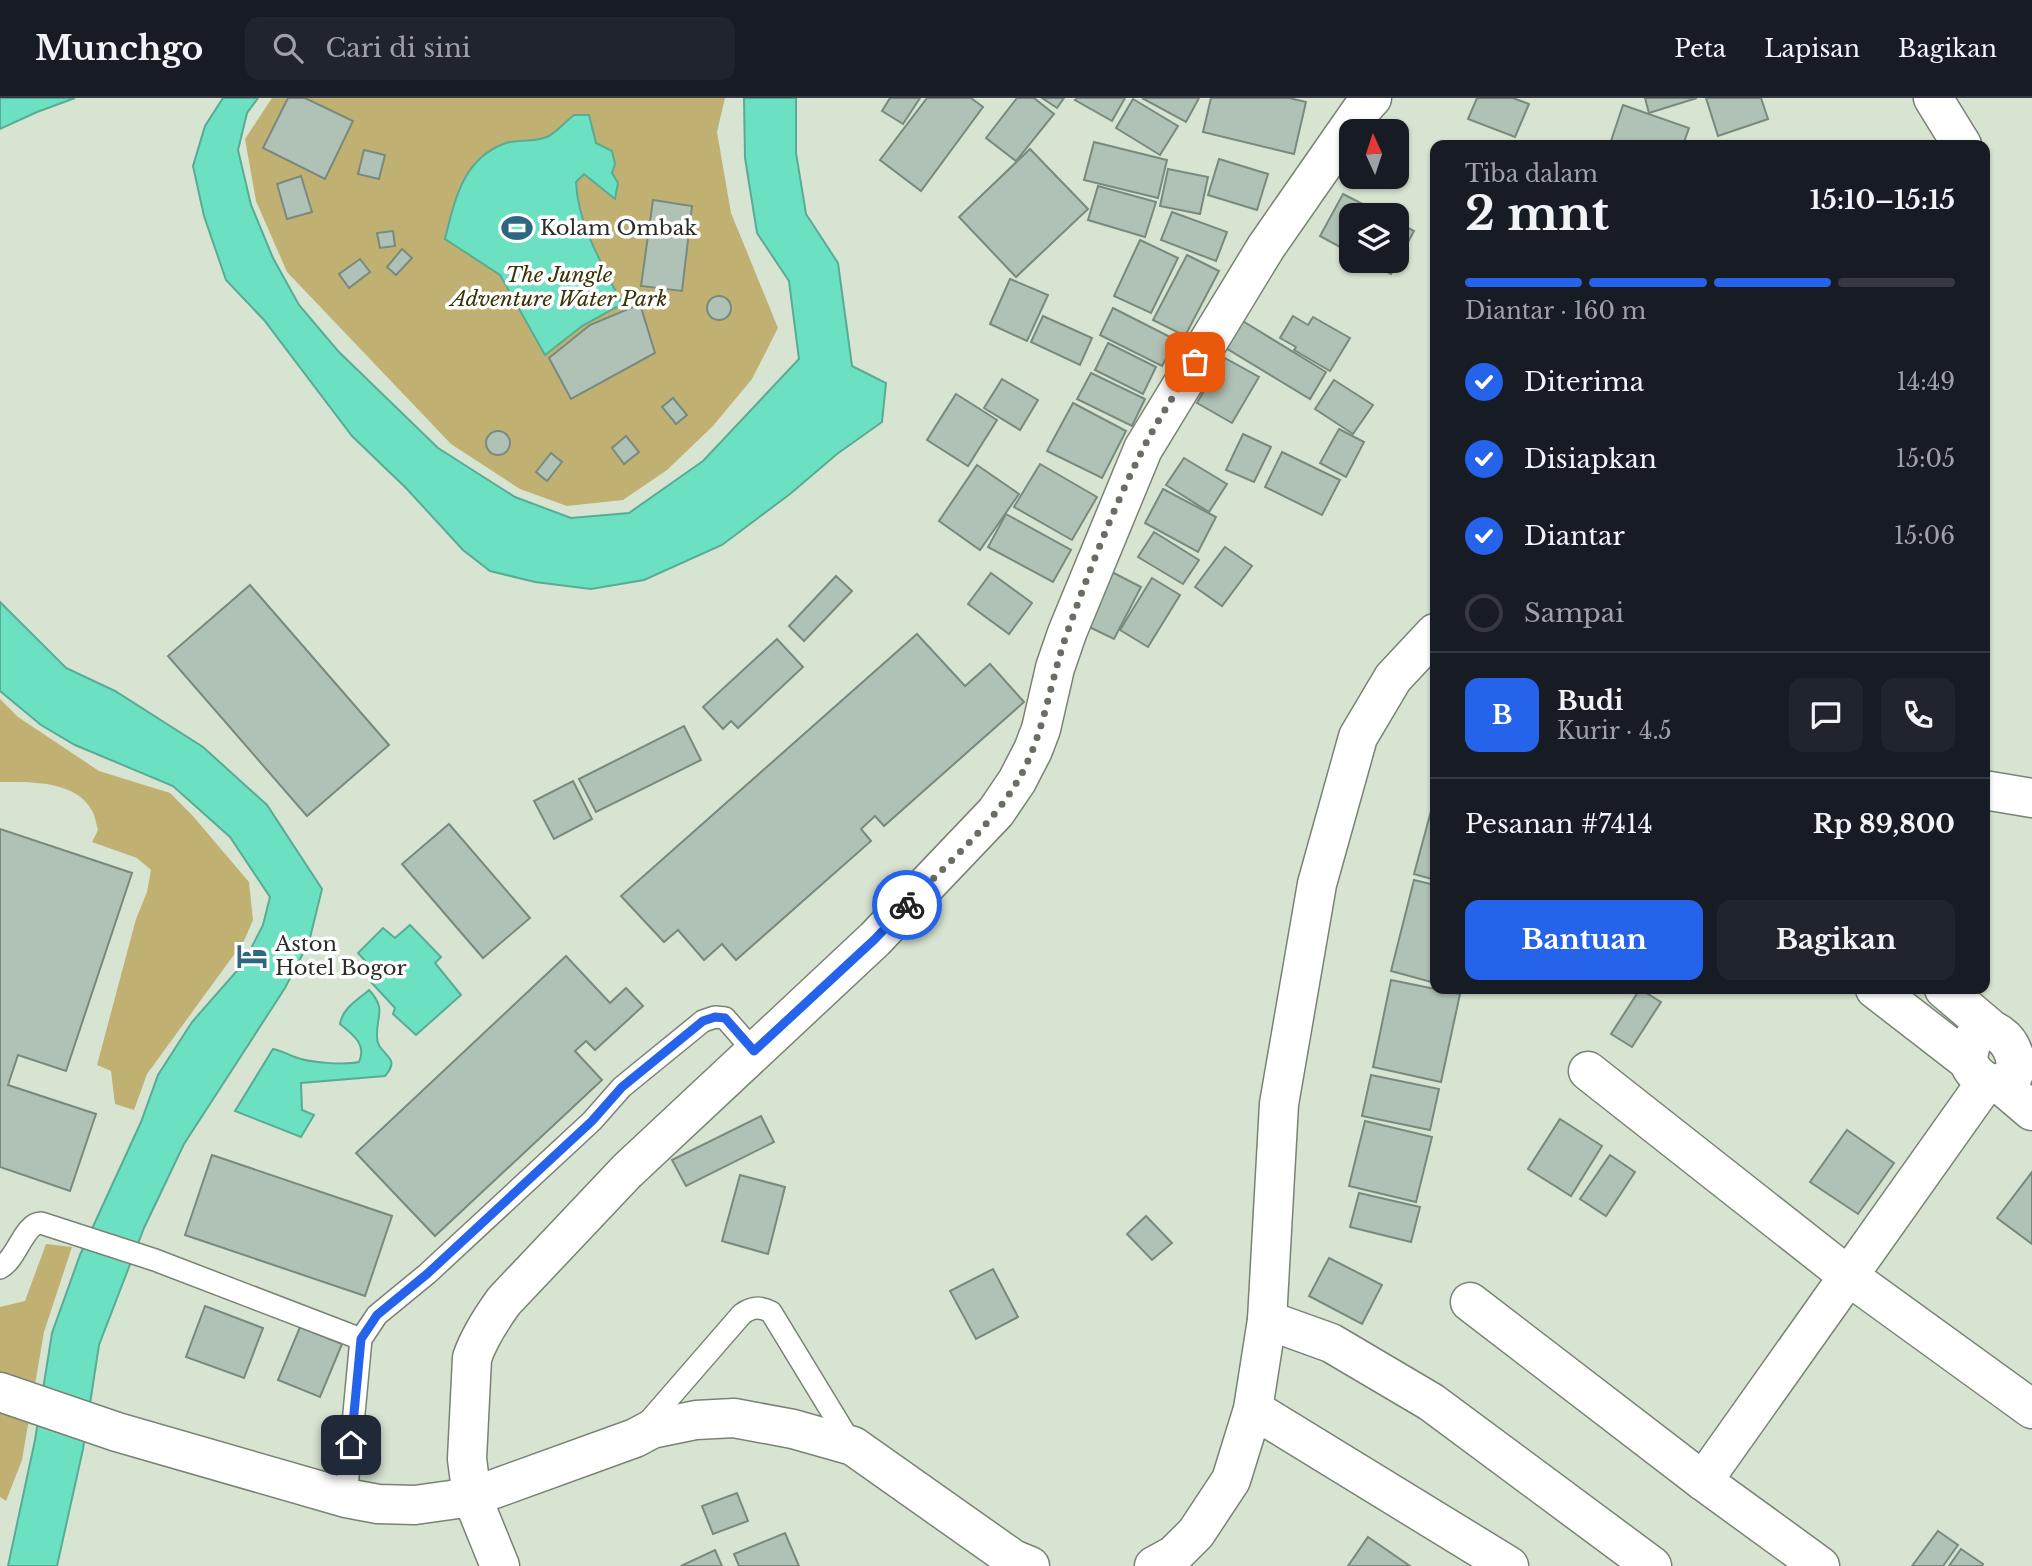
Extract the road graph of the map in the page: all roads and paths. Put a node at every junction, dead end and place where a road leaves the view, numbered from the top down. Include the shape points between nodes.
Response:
1 (1372, 98) edge
2 (1933, 98) edge
3 (1959, 140) edge
4 (1430, 644) edge
5 (1990, 791) edge
6 (2032, 798) edge
7 (1881, 994) edge
8 (1951, 994) edge
9 (2019, 1040) edge
10 (754, 1051) junction
11 (1588, 1071) dead end
12 (1984, 1075) junction
13 (2032, 1111) edge
14 (0, 1268) edge
15 (1847, 1275) junction
16 (1470, 1302) dead end
17 (1267, 1320) junction
18 (361, 1339) junction
19 (0, 1392) edge
20 (1253, 1409) junction
21 (2032, 1409) edge
22 (635, 1438) junction
23 (853, 1446) junction
24 (1703, 1481) junction
25 (472, 1497) junction
26 (346, 1498) junction
27 (500, 1566) edge
28 (1030, 1566) edge
29 (1154, 1566) edge
30 (1509, 1566) edge
31 (1652, 1566) edge
32 (1819, 1566) edge

1 - 10 street via 1266,247 1143,449 1067,633 1041,729 1017,781 996,812 875,939
2 - 3 street
4 - 17 street via 1393,678 1358,737 1317,884 1279,1104
5 - 6 street
7 - 12 street
8 - 9 street
9 - 12 street via 1978,1035 1969,1047
10 - 18 lane via 725,1018 703,1021 622,1087 592,1121 377,1315
10 - 25 street via 627,1171 488,1323 477,1342 469,1380 467,1459
11 - 15 street
12 - 13 street
12 - 15 street
14 - 18 lane via 30,1226 41,1223 155,1260
15 - 21 street
15 - 24 street
16 - 24 street
17 - 20 street
17 - 31 street via 1331,1343 1431,1402
18 - 26 lane
19 - 26 street via 117,1432
20 - 29 street via 1231,1480 1196,1533 1174,1555
20 - 30 street
22 - 23 street via 652,1429 696,1420 734,1418
22 - 23 lane via 742,1314 759,1307 771,1311
22 - 25 street
23 - 28 street via 1013,1559
24 - 32 street
25 - 26 street via 415,1505
25 - 27 street

